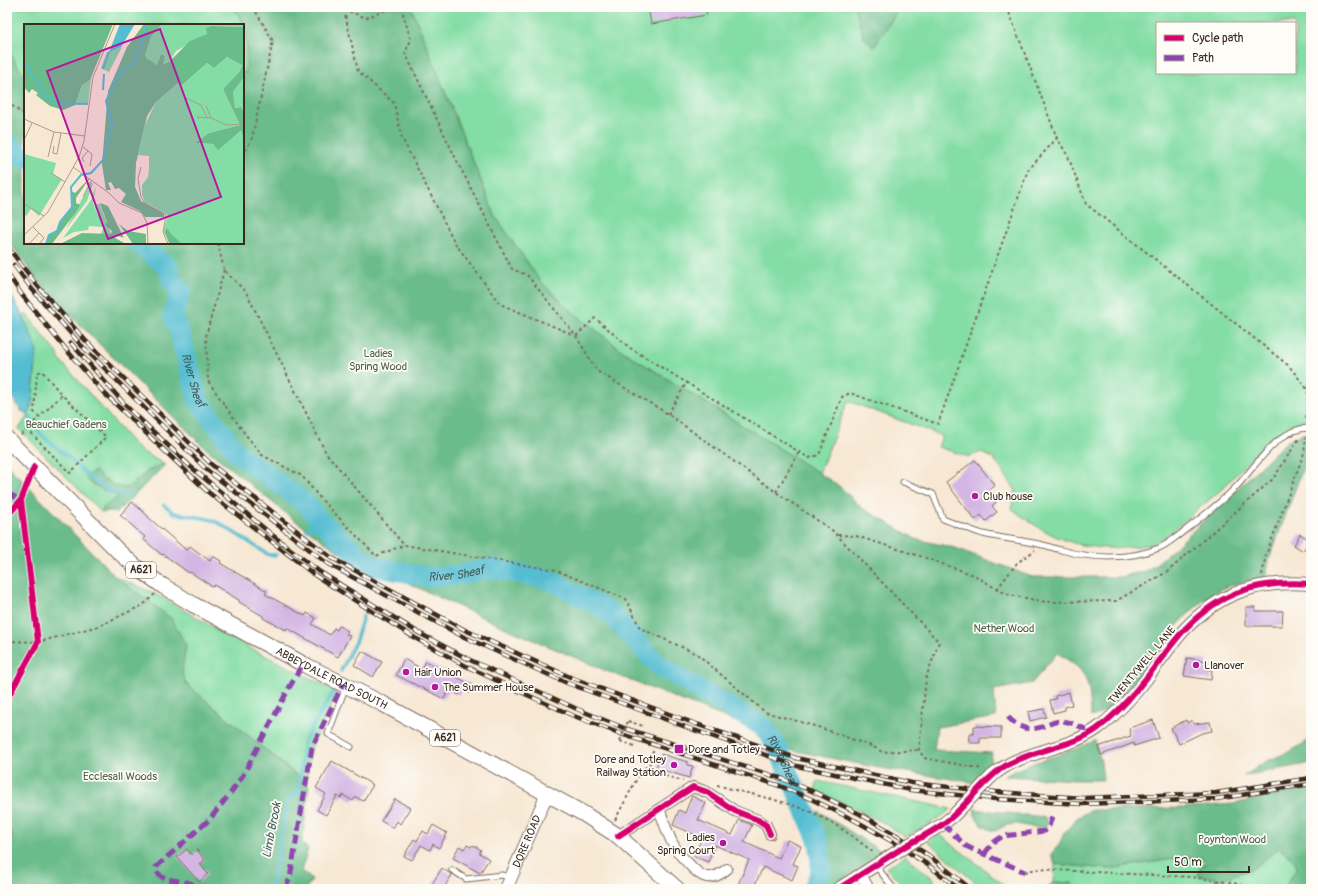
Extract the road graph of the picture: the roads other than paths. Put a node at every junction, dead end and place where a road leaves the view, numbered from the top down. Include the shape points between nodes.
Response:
1 (1308, 428) edge
2 (10, 442) edge
3 (903, 482) dead end
4 (1311, 584) edge
5 (346, 685) junction
6 (351, 747) dead end
7 (547, 794) junction
8 (659, 809) junction
9 (614, 833) junction
10 (770, 834) dead end
11 (879, 863) junction
12 (727, 869) dead end
13 (452, 870) dead end
14 (861, 874) junction
15 (509, 884) edge
16 (677, 889) edge
17 (838, 889) edge
18 (869, 889) edge
19 (894, 889) edge

1 - 3 lane via 1289,433 1279,439 1235,488 1162,547 1135,555 1113,557 1079,554 983,534 944,519 933,494
2 - 5 main road, ABBEYDALE ROAD SOUTH / A621 via 134,566 194,605
4 - 11 street, TWENTYWELL LANE, bridge via 1260,586 1229,595 1213,605 1196,618 1126,703 1098,728 1075,740 1018,759 1003,767 943,824
5 - 6 lane via 328,734
5 - 7 main road, ABBEYDALE ROAD SOUTH / A621
7 - 9 main road, ABBEYDALE ROAD SOUTH / A621
7 - 15 street, DORE ROAD
8 - 9 street
8 - 10 street via 693,787 707,792 735,811 758,820 766,825
8 - 12 street via 675,849 695,870 705,877 713,877
9 - 16 main road, ABBEYDALE ROAD SOUTH / A621
11 - 14 street, TWENTYWELL LANE
11 - 19 lane
13 - 15 lane via 466,879 502,875
14 - 17 street, TWENTYWELL LANE
14 - 18 street

